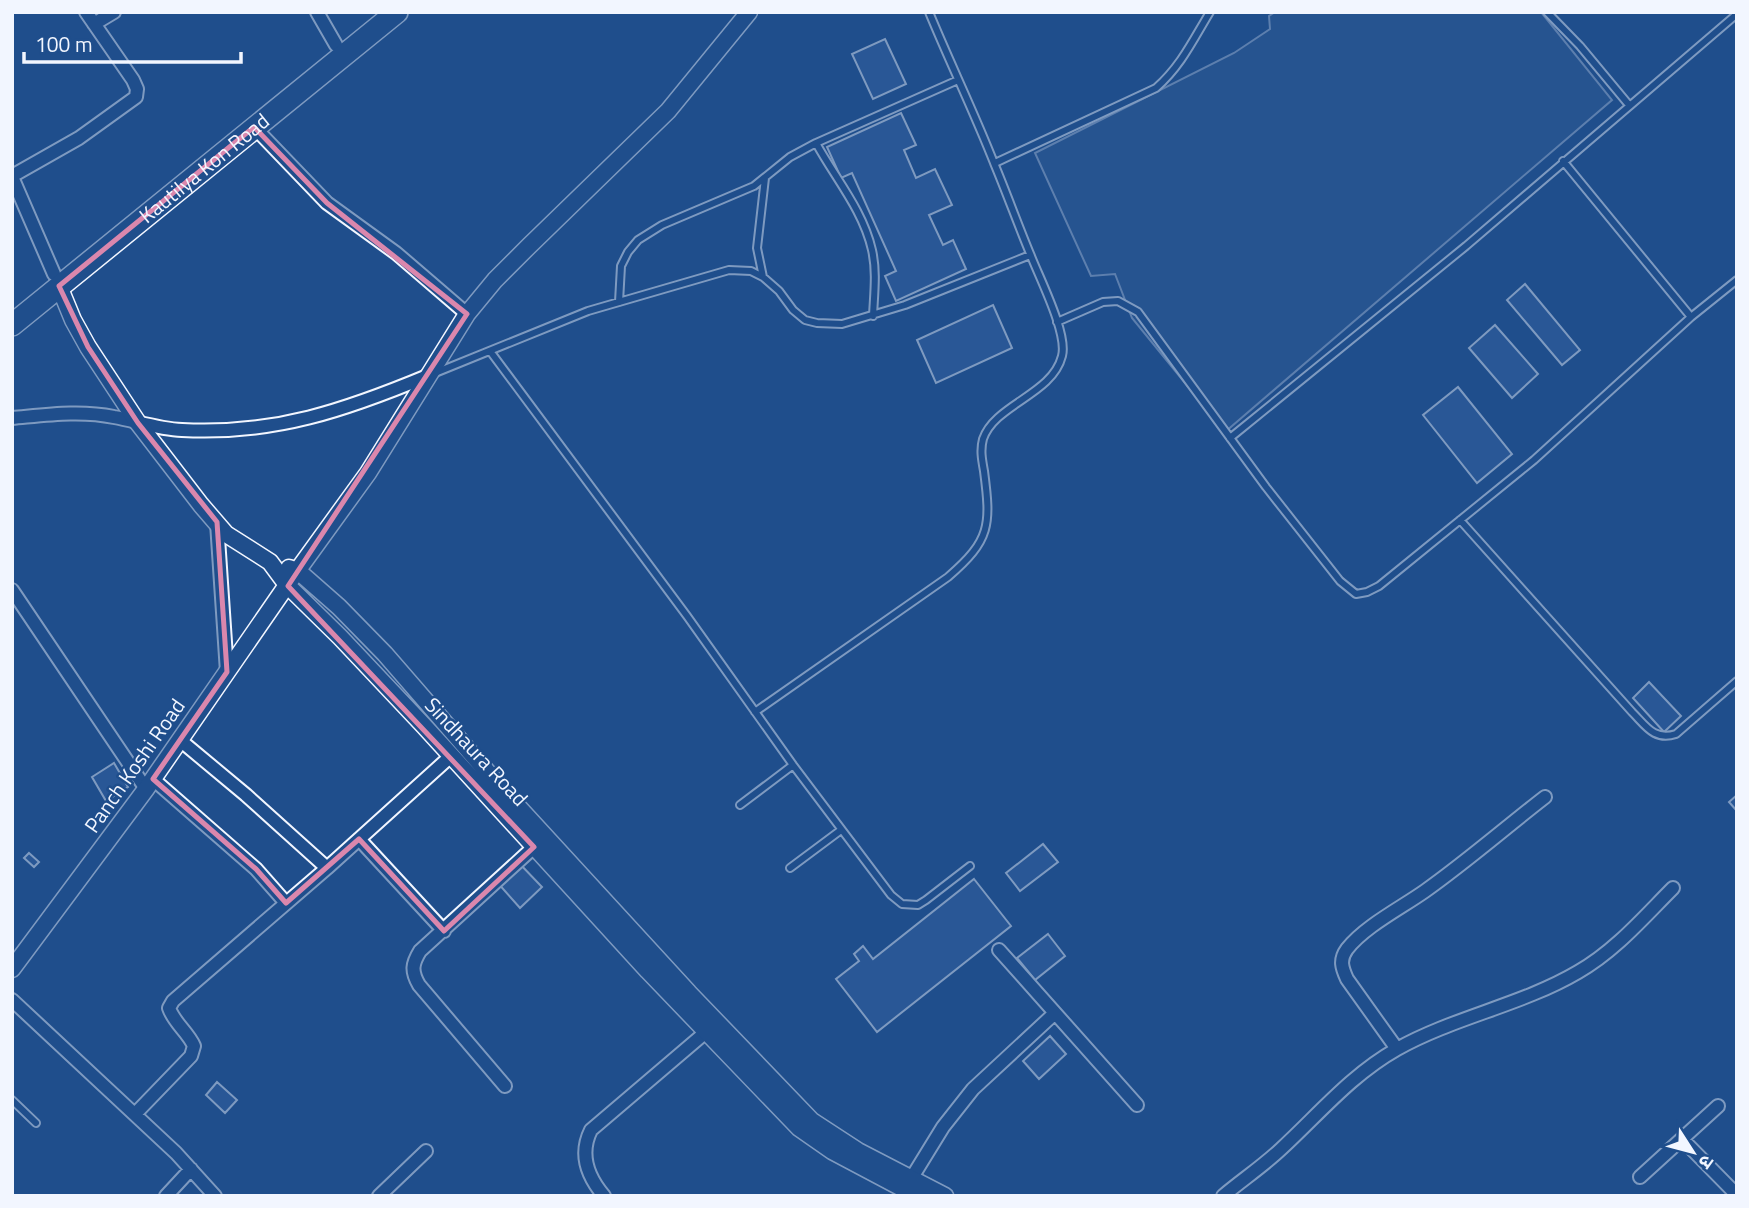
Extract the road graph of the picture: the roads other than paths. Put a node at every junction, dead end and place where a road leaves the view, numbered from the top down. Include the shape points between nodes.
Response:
1 (86, 12) edge
2 (114, 12) edge
3 (317, 12) edge
4 (375, 12) edge
5 (397, 12) edge
6 (749, 12) edge
7 (929, 12) edge
8 (1210, 12) edge
9 (1547, 12) edge
10 (1737, 15) edge
11 (94, 24) junction
12 (336, 45) junction
13 (958, 80) junction
14 (1629, 105) junction
15 (254, 127) junction
16 (816, 143) junction
17 (1563, 161) junction
18 (995, 163) junction
19 (12, 176) edge
20 (765, 178) junction
21 (1030, 255) junction
22 (763, 277) junction
23 (57, 280) junction
24 (1737, 280) edge
25 (619, 302) junction
26 (12, 308) edge
27 (467, 314) junction
28 (873, 316) junction
29 (1691, 317) junction
30 (1057, 323) junction
31 (12, 325) edge
32 (490, 351) junction
33 (430, 375) junction
34 (12, 418) edge
35 (138, 423) junction
36 (1230, 438) junction
37 (1460, 520) junction
38 (217, 522) junction
39 (270, 562) junction
40 (298, 571) junction
41 (287, 585) junction
42 (12, 590) edge
43 (227, 672) junction
44 (1737, 681) edge
45 (755, 712) junction
46 (180, 740) junction
47 (451, 756) junction
48 (793, 765) junction
49 (150, 784) junction
50 (1545, 797) dead end
51 (740, 805) dead end
52 (841, 830) junction
53 (359, 839) junction
54 (534, 846) junction
55 (970, 866) dead end
56 (327, 868) junction
57 (790, 868) dead end
58 (1674, 888) dead end
59 (286, 904) junction
60 (444, 931) junction
61 (999, 950) dead end
62 (12, 969) edge
63 (12, 1000) edge
64 (1055, 1013) junction
65 (706, 1032) junction
66 (1397, 1049) junction
67 (505, 1086) dead end
68 (12, 1100) edge
69 (1138, 1105) dead end
70 (1718, 1106) dead end
71 (135, 1114) junction
72 (36, 1123) dead end
73 (1682, 1139) junction
74 (426, 1152) dead end
75 (191, 1169) junction
76 (1640, 1177) dead end
77 (911, 1178) junction
78 (1737, 1195) edge
79 (166, 1196) edge
80 (215, 1196) edge
81 (379, 1196) edge
82 (604, 1196) edge
83 (917, 1196) edge
84 (945, 1196) edge
85 (1223, 1196) edge

1 - 11 street
2 - 11 street
3 - 12 street
4 - 12 highway, Kautilya Kon Road
5 - 15 highway, Kautilya Kon Road
6 - 27 street, Panch Koshi Road via 667,111 528,246
7 - 13 lane
8 - 18 lane via 1183,59 1156,88
9 - 14 lane
10 - 14 lane
11 - 19 street via 133,80 136,97 79,138
12 - 23 highway, Kautilya Kon Road via 206,147
13 - 16 lane
13 - 18 lane
14 - 17 lane
15 - 23 highway, Kautilya Kon Road
15 - 27 street via 327,203 396,253
16 - 20 lane
16 - 28 lane via 853,203 872,247 876,279
17 - 29 lane
17 - 36 lane
18 - 21 lane
19 - 23 street
20 - 22 lane via 757,248
20 - 25 lane via 638,240 621,266
21 - 28 lane
21 - 30 lane
22 - 25 lane via 751,271 729,271
22 - 28 lane via 805,320 842,324
23 - 26 highway, Kautilya Kon Road
23 - 31 highway, Kautilya Kon Road
23 - 35 street, Sindhaura Road via 83,338
24 - 29 lane
25 - 32 lane
27 - 33 street, Panch Koshi Road
29 - 37 lane via 1534,460
30 - 36 lane via 1103,302 1118,301 1138,312
30 - 45 lane via 1062,356 1055,370 984,437 981,448 988,523 982,542 969,559
32 - 33 lane
32 - 45 lane
33 - 35 street via 294,423 211,431
33 - 40 street, Panch Koshi Road
34 - 35 street via 85,413
35 - 38 street, Sindhaura Road
36 - 37 lane via 1340,581 1356,594 1379,586
37 - 44 lane via 1656,734 1676,734
38 - 39 street, Sindhaura Road via 226,534
38 - 43 street
39 - 40 street
39 - 41 street, Sindhaura Road
40 - 41 street, Panch Koshi Road
40 - 77 street via 385,654 510,798 812,1121
41 - 43 street, Panch Koshi Road
41 - 47 street, Sindhaura Road
42 - 49 street
43 - 46 street, Panch Koshi Road
45 - 48 lane
46 - 49 street, Panch Koshi Road
46 - 56 street
47 - 53 street
47 - 54 street, Sindhaura Road
48 - 51 lane
48 - 52 lane
49 - 59 street via 256,869
49 - 62 street, Panch Koshi Road
50 - 66 street via 1347,949 1342,958 1347,979
52 - 55 lane via 902,904 918,905
52 - 57 lane
53 - 56 street
53 - 60 street
54 - 60 street
54 - 65 street, Sindhaura Road
56 - 59 street
58 - 66 street via 1580,972
59 - 71 street via 173,1001 169,1008 194,1046 191,1056
60 - 67 street via 420,951 413,975
61 - 64 street
63 - 71 street
64 - 69 street
64 - 77 street via 960,1103
65 - 82 street via 591,1130 584,1144 586,1162 590,1178
65 - 83 street, Sindhaura Road via 799,1128
66 - 85 street via 1353,1078 1279,1151
68 - 72 lane
70 - 73 street
71 - 75 street
73 - 76 street
73 - 78 street
74 - 81 street
75 - 79 street
75 - 80 street
77 - 84 street

